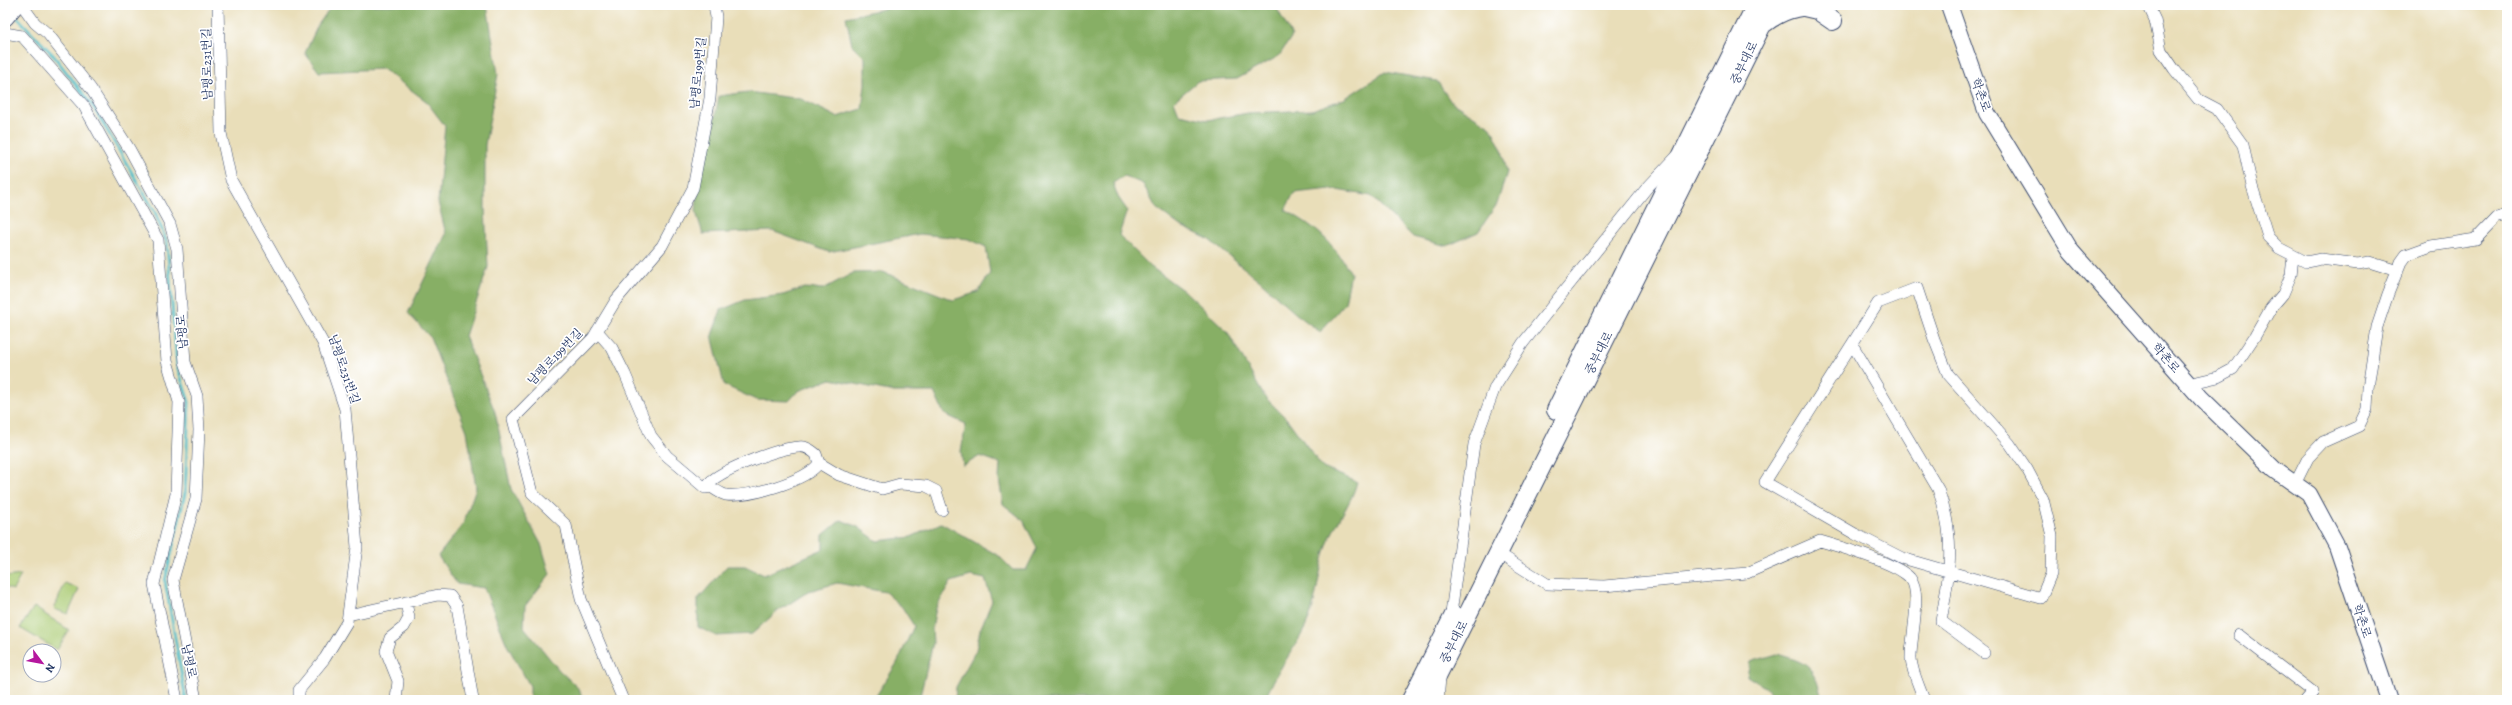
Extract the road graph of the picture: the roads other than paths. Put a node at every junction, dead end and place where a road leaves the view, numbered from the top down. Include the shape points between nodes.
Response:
1 (16, 5) edge
2 (22, 5) edge
3 (218, 5) edge
4 (714, 5) edge
5 (1756, 5) edge
6 (1772, 5) edge
7 (1820, 5) edge
8 (1949, 5) edge
9 (2148, 5) edge
10 (1798, 6) junction
11 (5, 18) edge
12 (1834, 21) dead end
13 (1762, 26) junction
14 (5, 33) edge
15 (1686, 147) junction
16 (2507, 215) edge
17 (2293, 257) junction
18 (2398, 271) junction
19 (597, 331) junction
20 (1852, 344) junction
21 (2188, 384) junction
22 (819, 463) junction
23 (2295, 484) junction
24 (710, 487) junction
25 (942, 510) dead end
26 (1855, 534) junction
27 (1848, 549) junction
28 (1498, 553) junction
29 (1950, 572) junction
30 (406, 602) junction
31 (348, 615) junction
32 (1450, 622) junction
33 (2239, 635) dead end
34 (1984, 653) dead end
35 (1441, 667) junction
36 (2385, 699) edge
37 (177, 700) edge
38 (196, 700) edge
39 (299, 700) edge
40 (396, 700) edge
41 (473, 700) edge
42 (623, 700) edge
43 (1411, 700) edge
44 (1425, 700) edge
45 (1438, 700) edge
46 (1924, 700) edge
47 (2306, 700) edge

1 - 11 street
2 - 38 street, 남평로 via 92,89 130,150 170,224 177,249 185,362 197,396 199,430 196,499 173,580
3 - 31 street, 남평로231번길 via 221,133 231,180 323,343 345,409 357,547
4 - 19 street, 남평로199번길 via 716,17 710,98 693,188 662,246 616,300
5 - 15 main road, 중부대로
6 - 13 main road, 중부대로
7 - 10 main road
8 - 21 street, 학촌로 via 1987,113 2071,251
9 - 17 street via 2155,20 2161,50 2174,70 2198,99 2217,109 2243,145 2252,186 2268,237
10 - 12 main road via 1817,10
10 - 13 main road via 1777,14
13 - 28 main road, 중부대로
14 - 37 street, 남평로 via 22,36 84,106 158,240 167,361 179,402 176,494 154,584
15 - 32 main road, 중부대로
15 - 32 street via 1646,189 1564,291 1523,343 1495,387 1474,444
16 - 18 street via 2496,218 2476,239 2431,246 2406,255
17 - 18 street via 2306,262 2321,259 2358,264 2370,262
17 - 21 street via 2292,275 2283,294 2271,308 2233,369 2218,377
18 - 23 street via 2377,327 2367,409 2362,420 2359,426 2323,442 2308,458
19 - 24 street via 612,348 651,436 666,456 705,488
19 - 42 street, 남평로199번길 via 513,419 532,493 566,525 581,600
20 - 26 street via 1765,482
20 - 29 street via 1938,489 1947,514
20 - 29 street via 1878,303 1917,288 1948,374 2010,444 2043,499 2052,536 2051,574 2041,598
21 - 23 street, 학촌로 via 2275,470
22 - 24 street via 806,474 748,495 725,495
22 - 24 street via 816,454 806,448 782,450 714,478 709,483
22 - 25 street via 839,475 882,489 900,484 926,486 936,491
23 - 36 street, 학촌로 via 2309,494 2337,546
26 - 27 street
26 - 29 street via 1902,558
27 - 28 street via 1820,540 1746,573 1604,586 1547,584
27 - 46 street via 1900,570 1911,578 1916,592 1911,660
28 - 35 main road, 중부대로
29 - 34 street via 1941,621
30 - 31 street
30 - 40 street via 410,618 404,627 390,638 386,651 398,681
30 - 41 street via 438,595 450,596 458,606
31 - 39 street, 남평로231번길 via 347,622 325,658 299,690
32 - 43 main road, 중부대로
33 - 47 street via 2313,692
35 - 44 main road, 중부대로
35 - 45 street

